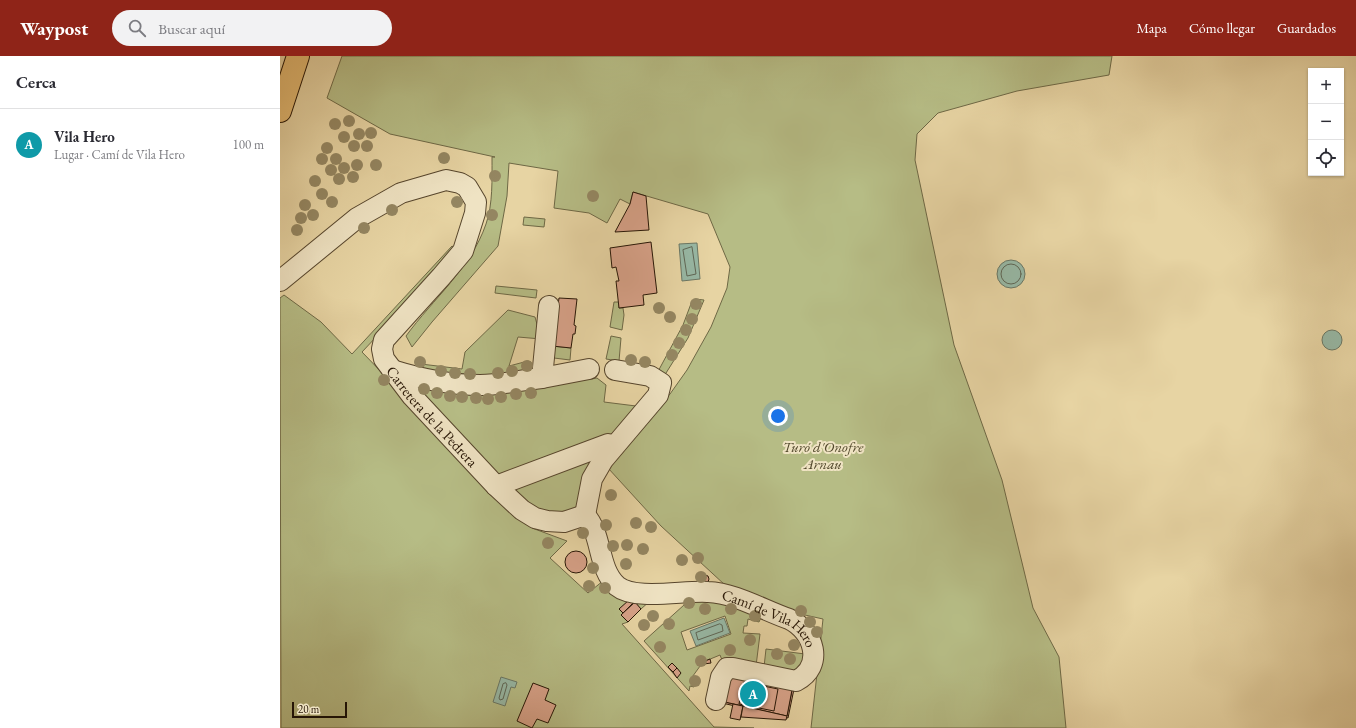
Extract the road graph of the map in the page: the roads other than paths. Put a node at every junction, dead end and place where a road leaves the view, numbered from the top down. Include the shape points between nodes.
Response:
1 (298, 56) edge
2 (280, 111) edge
3 (280, 281) edge
4 (549, 306) dead end
5 (589, 369) dead end
6 (392, 370) junction
7 (615, 370) dead end
8 (542, 378) junction
9 (614, 446) junction
10 (496, 486) junction
11 (585, 515) junction
12 (716, 700) dead end

1 - 2 main road
3 - 6 street, Carretera de la Pedrera via 357,218 400,193 446,180 466,187 476,202 475,213 462,251 442,277 384,340 384,359
4 - 8 street
5 - 8 street
6 - 8 street via 451,384 481,385
6 - 10 street, Carretera de la Pedrera via 412,396
7 - 9 street via 644,374 661,383 658,395
9 - 10 street via 608,444
9 - 11 street via 592,479
10 - 11 street, Carretera de la Pedrera via 522,510 535,518 564,522
11 - 12 street, Camí de Vila Hero via 594,528 611,579 623,590 648,594 720,594 789,619 806,632 812,642 813,659 801,678 796,681 727,668

